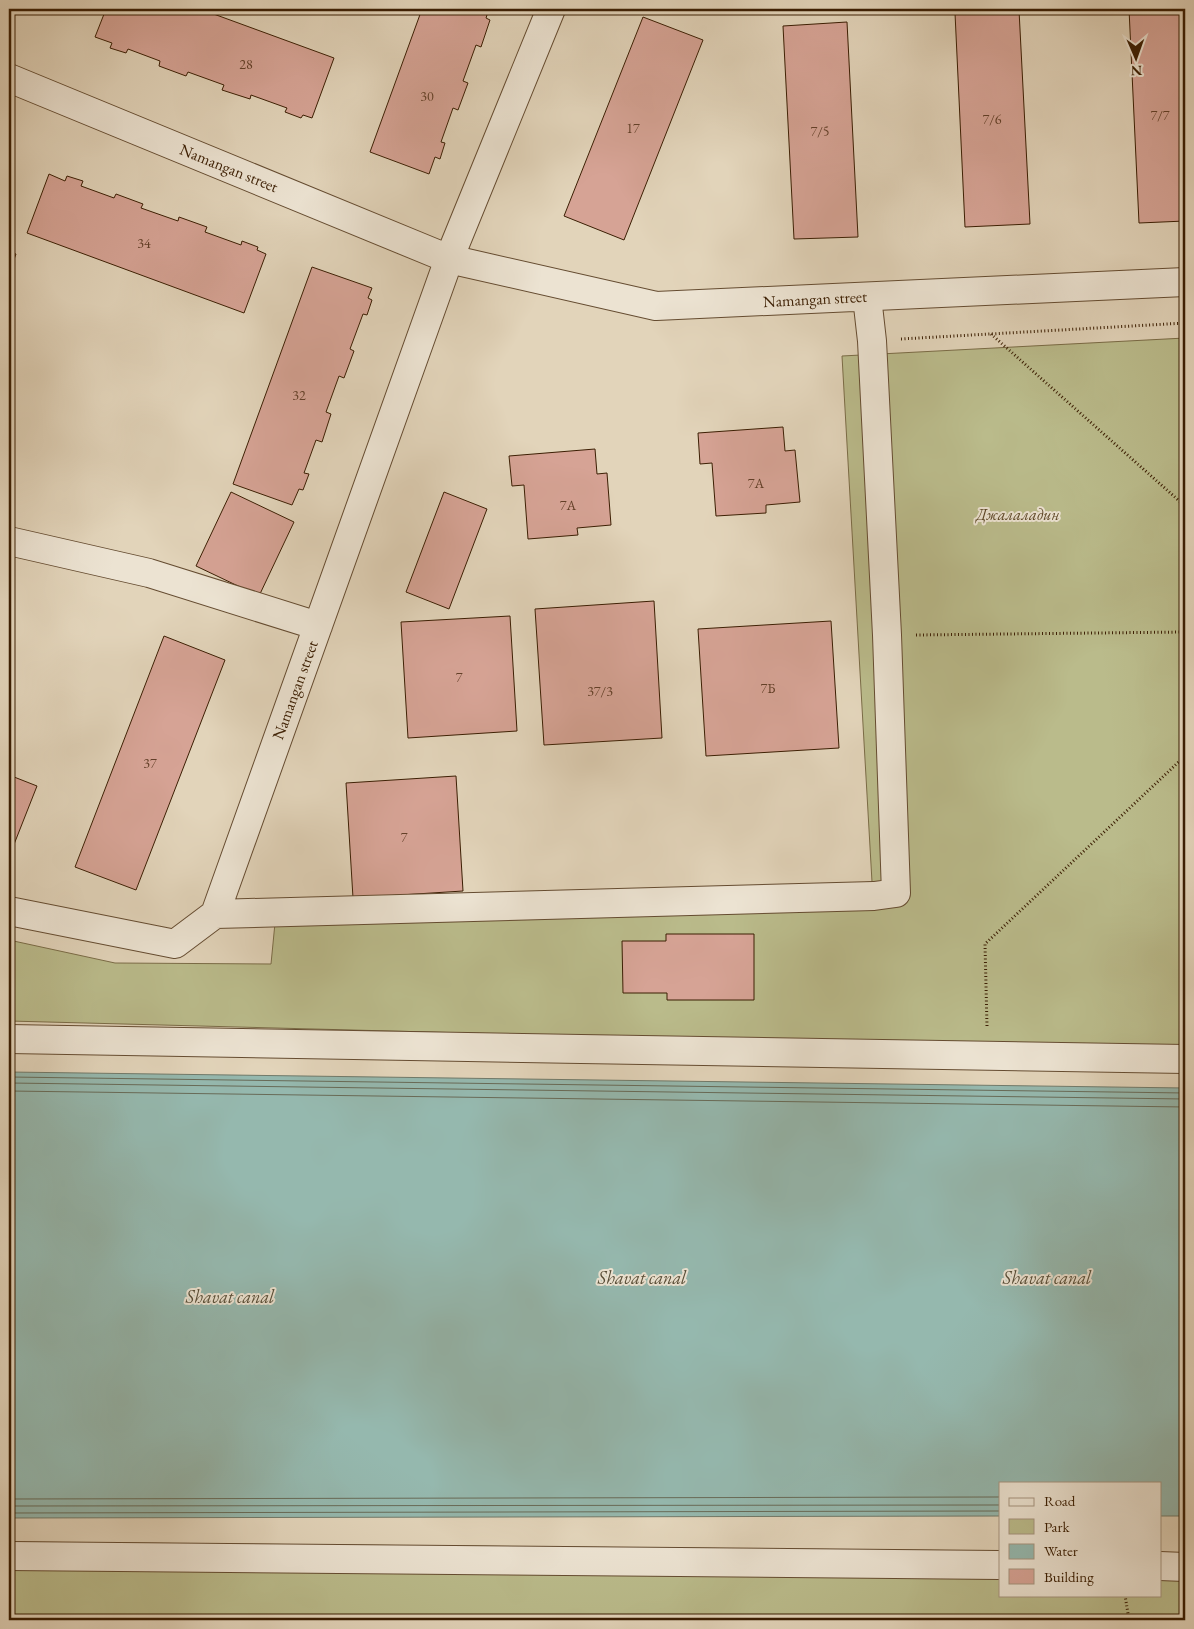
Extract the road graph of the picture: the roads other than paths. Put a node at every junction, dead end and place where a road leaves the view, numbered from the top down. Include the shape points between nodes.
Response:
1 (551, 9) edge
2 (9, 78) edge
3 (449, 259) junction
4 (1185, 282) edge
5 (867, 296) junction
6 (9, 541) edge
7 (318, 626) junction
8 (9, 911) edge
9 (215, 914) junction
10 (9, 1039) edge
11 (1185, 1059) edge
12 (9, 1556) edge
13 (999, 1565) edge
14 (1162, 1566) edge
15 (1185, 1567) edge

1 - 3 street, Namangan street
2 - 3 street, Namangan street
3 - 5 street, Namangan street via 656,306
3 - 7 street, Namangan street
4 - 5 street, Namangan street
5 - 9 street via 887,636 896,893
6 - 7 street via 149,573
7 - 9 street, Namangan street
8 - 9 street via 175,944
10 - 11 street
12 - 13 street
14 - 15 street

